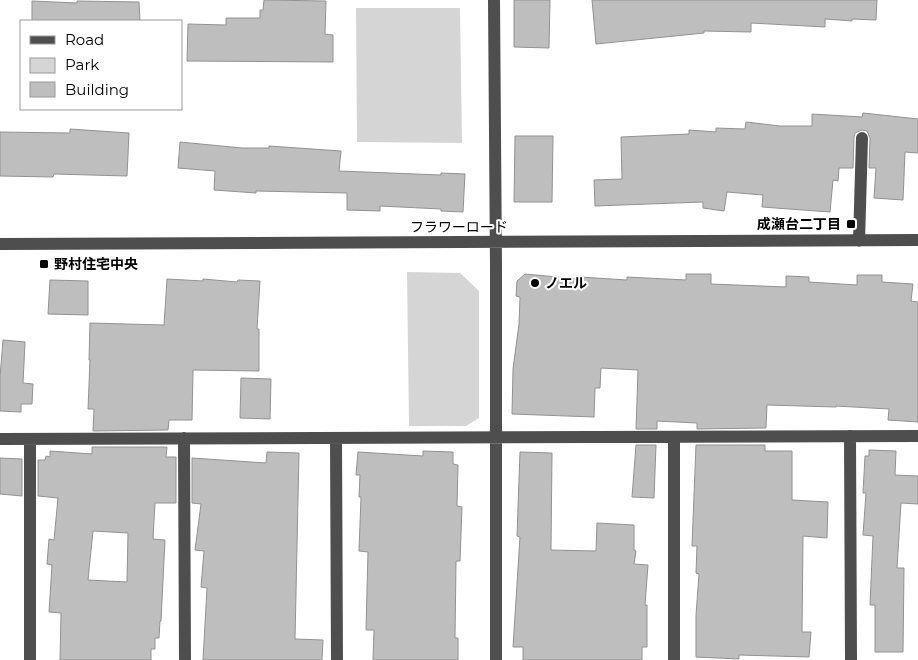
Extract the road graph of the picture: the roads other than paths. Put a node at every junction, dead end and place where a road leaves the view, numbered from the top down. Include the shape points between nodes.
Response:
1 (494, 0) edge
2 (862, 138) dead end
3 (918, 240) edge
4 (859, 241) junction
5 (496, 242) junction
6 (0, 244) edge
7 (850, 436) junction
8 (918, 436) edge
9 (496, 437) junction
10 (184, 438) junction
11 (336, 438) junction
12 (674, 438) junction
13 (0, 439) edge
14 (30, 440) junction
15 (30, 660) edge
16 (185, 660) edge
17 (337, 660) edge
18 (496, 660) edge
19 (674, 660) edge
20 (851, 660) edge

1 - 5 street
2 - 4 street
3 - 4 street, フラワーロード
4 - 5 street, フラワーロード
5 - 6 street, フラワーロード
5 - 9 street
7 - 8 street
7 - 12 street
7 - 20 street
9 - 11 street
9 - 12 street
9 - 18 street
10 - 11 street
10 - 14 street
10 - 16 street
11 - 17 street
12 - 19 street
13 - 14 street
14 - 15 street

